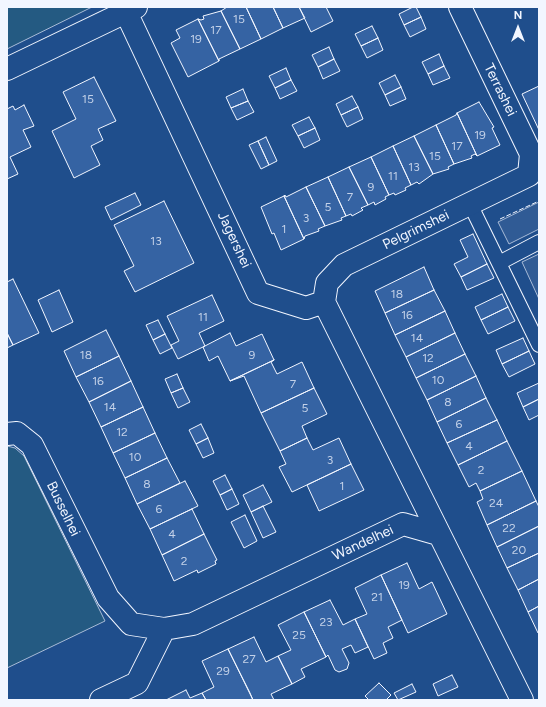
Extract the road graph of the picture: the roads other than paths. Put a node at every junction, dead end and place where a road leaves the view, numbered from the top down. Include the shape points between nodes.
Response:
1 (460, 7) edge
2 (131, 9) edge
3 (7, 69) edge
4 (529, 175) joint
5 (470, 204) junction
6 (539, 242) edge
7 (499, 263) junction
8 (324, 302) junction
9 (539, 345) edge
10 (7, 434) edge
11 (438, 534) junction
12 (108, 598) joint
13 (164, 629) junction
14 (101, 700) edge
15 (522, 700) edge

1 - 4 street, Terrashei via 531,154
2 - 3 street, Jagershei
2 - 8 street, Jagershei via 258,292 306,308
4 - 5 street, Pelgrimshei
5 - 7 lane
5 - 8 street, Pelgrimshei via 344,265 327,283
6 - 7 lane
7 - 9 lane
8 - 11 street
10 - 12 street, Busselhei via 17,433 32,445
11 - 13 street, Wandelhei via 403,524 193,624
11 - 15 street
12 - 13 street, Wandelhei via 131,624
13 - 14 street via 137,683

